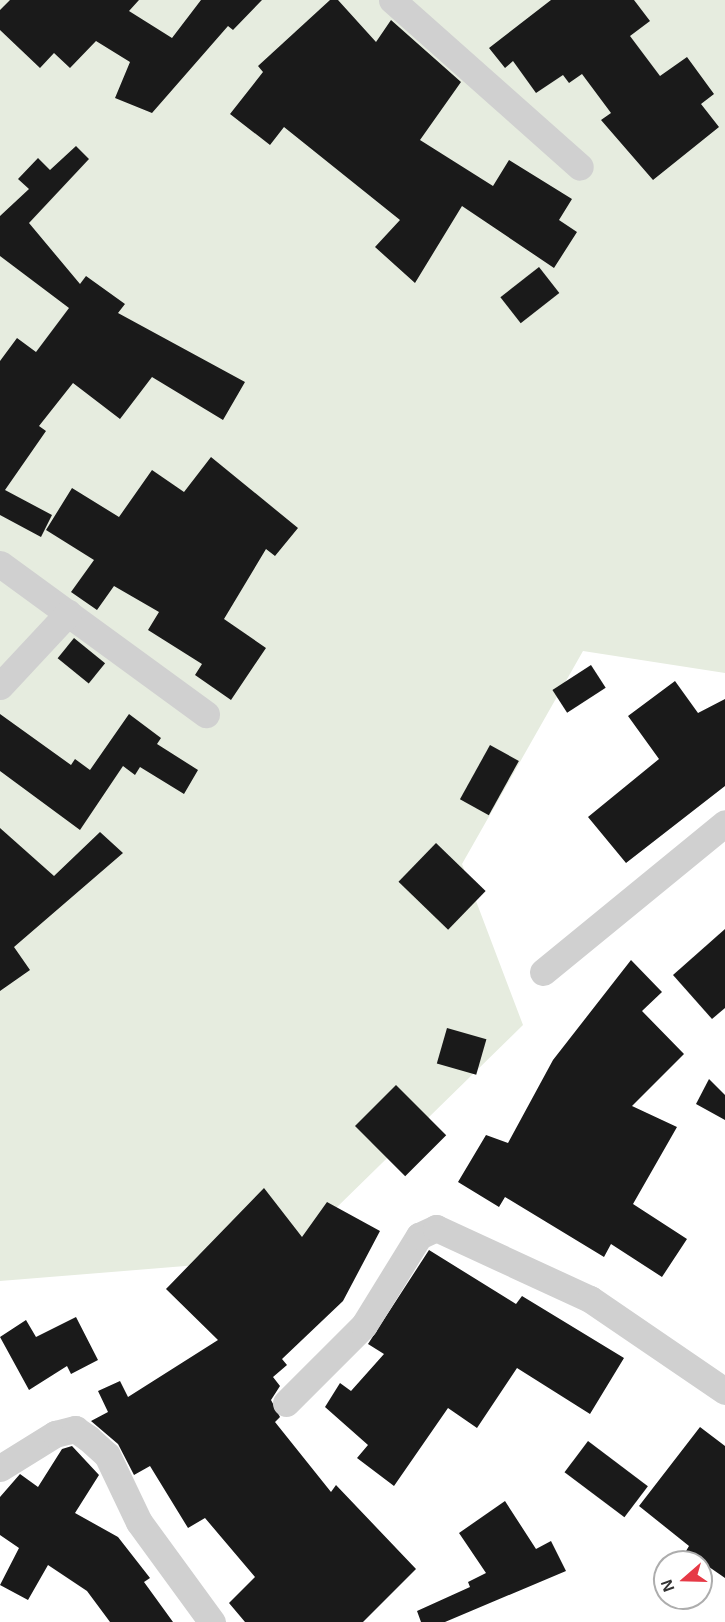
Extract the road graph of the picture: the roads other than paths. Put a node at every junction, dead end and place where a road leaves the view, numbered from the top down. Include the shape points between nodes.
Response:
1 (392, 0) edge
2 (580, 167) dead end
3 (0, 564) edge
4 (68, 613) junction
5 (0, 687) edge
6 (206, 714) dead end
7 (725, 823) edge
8 (543, 972) dead end
9 (725, 1391) edge
10 (286, 1403) dead end
11 (0, 1468) edge
12 (212, 1622) edge

1 - 2 street
3 - 4 street
4 - 5 street
4 - 6 street
7 - 8 street
9 - 10 street via 590,1299 436,1228 419,1236 364,1325
11 - 12 street via 75,1429 107,1455 139,1522

